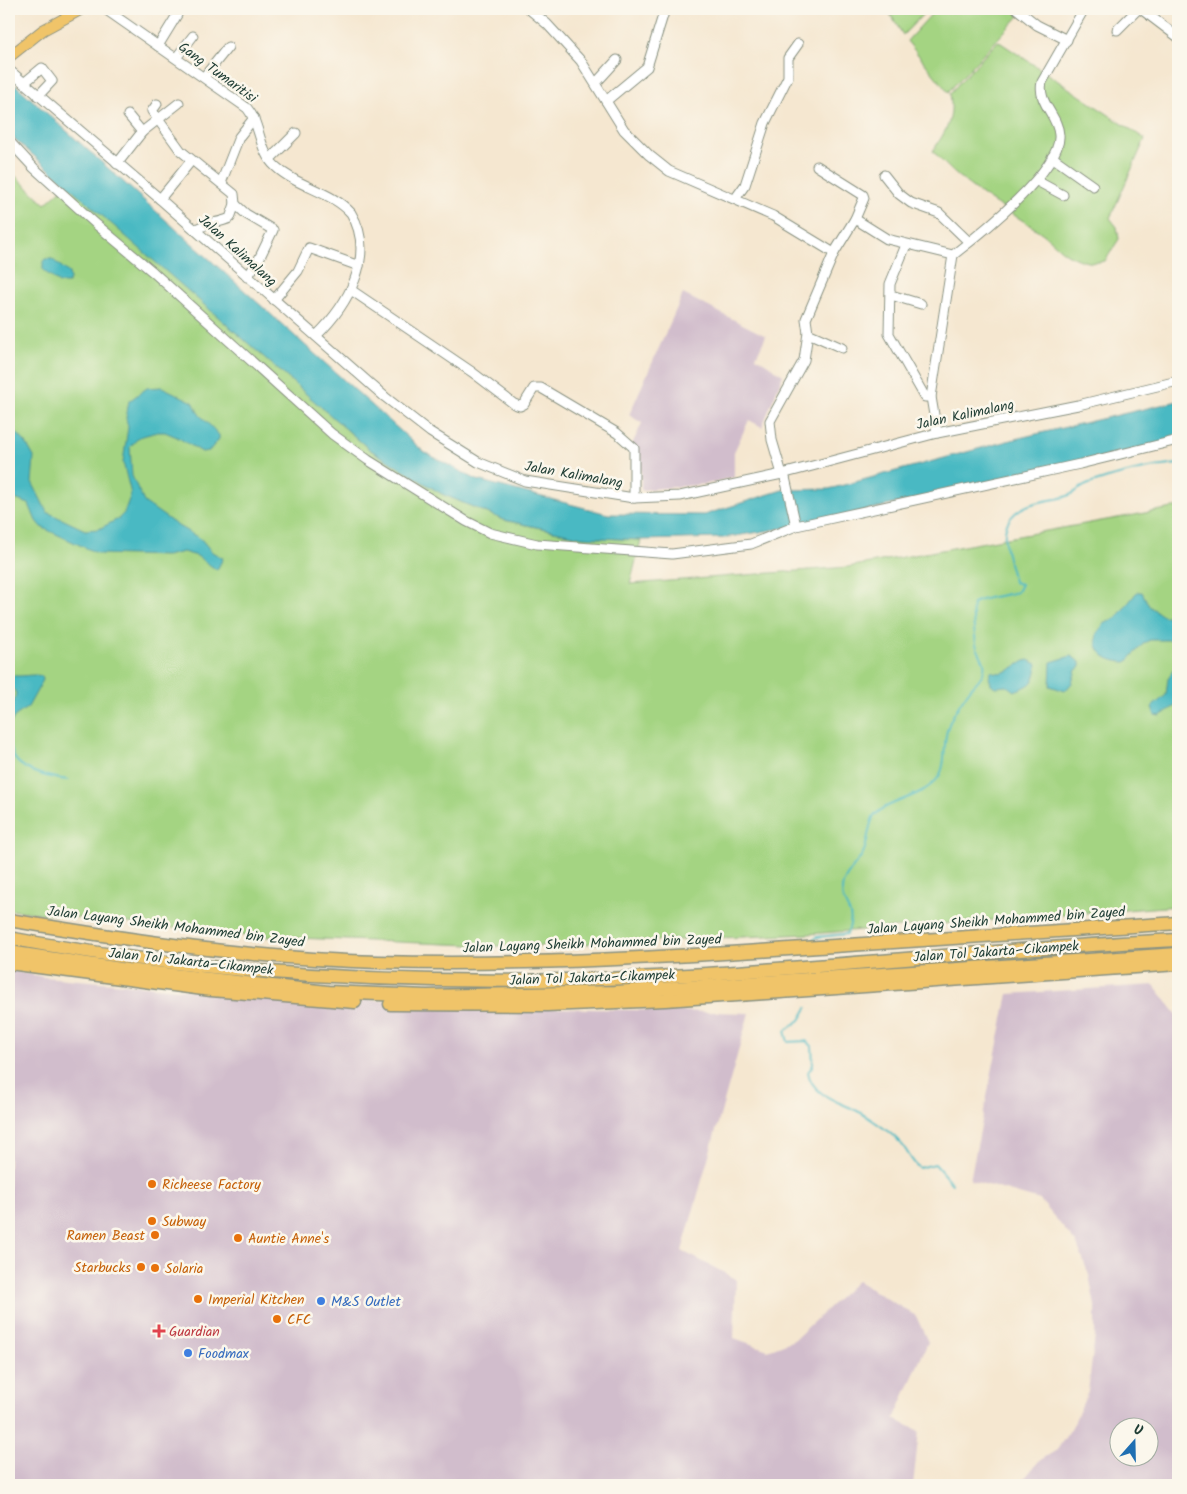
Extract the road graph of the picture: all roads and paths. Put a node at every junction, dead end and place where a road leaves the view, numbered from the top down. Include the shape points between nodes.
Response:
1 (81, 9) edge
2 (105, 9) edge
3 (529, 9) edge
4 (665, 9) edge
5 (1017, 9) edge
6 (1084, 9) edge
7 (1139, 9) edge
8 (177, 15) dead end
9 (1117, 30) dead end
10 (193, 36) dead end
11 (1178, 37) edge
12 (1067, 40) junction
13 (798, 44) dead end
14 (158, 46) junction
15 (228, 47) dead end
16 (9, 57) edge
17 (176, 58) junction
18 (617, 60) dead end
19 (9, 70) edge
20 (204, 77) junction
21 (24, 83) junction
22 (596, 83) junction
23 (38, 96) junction
24 (606, 101) junction
25 (179, 103) dead end
26 (157, 104) dead end
27 (128, 115) dead end
28 (254, 118) junction
29 (156, 121) junction
30 (142, 132) junction
31 (296, 133) dead end
32 (9, 140) edge
33 (1052, 157) junction
34 (270, 159) junction
35 (191, 161) junction
36 (117, 164) junction
37 (817, 166) dead end
38 (884, 175) dead end
39 (1037, 181) junction
40 (221, 183) junction
41 (1093, 186) dead end
42 (1064, 195) dead end
43 (160, 199) junction
44 (735, 199) junction
45 (235, 204) junction
46 (855, 219) junction
47 (195, 230) junction
48 (969, 242) junction
49 (906, 245) junction
50 (834, 253) junction
51 (953, 255) junction
52 (360, 266) junction
53 (247, 277) junction
54 (351, 290) junction
55 (891, 295) junction
56 (274, 300) junction
57 (920, 304) dead end
58 (808, 333) junction
59 (316, 336) junction
60 (842, 348) dead end
61 (1178, 381) edge
62 (931, 397) junction
63 (937, 433) junction
64 (1178, 440) edge
65 (784, 476) junction
66 (634, 498) junction
67 (795, 523) junction
68 (9, 920) edge
69 (1178, 923) edge
70 (9, 938) edge
71 (1178, 940) edge
72 (9, 952) edge
73 (1178, 954) edge
74 (9, 963) edge
75 (1178, 964) edge

1 - 16 main road via 43,30
2 - 14 street, Gang Tumaritisi
3 - 22 street via 553,30
4 - 24 street via 648,67
5 - 12 street
6 - 12 street
7 - 9 street
7 - 11 street
8 - 14 street
10 - 17 street
12 - 33 street via 1040,91 1060,134
13 - 44 street via 788,58 788,77 765,123 745,185
14 - 17 street, Gang Tumaritisi
15 - 20 street
17 - 20 street, Gang Tumaritisi
18 - 22 street
19 - 21 street, Jalan Kalimalang
20 - 28 street, Gang Tumaritisi via 247,108
21 - 23 street, Jalan Kalimalang
21 - 23 street via 42,68 52,81
22 - 24 street
23 - 36 street, Jalan Kalimalang
24 - 44 street via 624,130 669,171
25 - 29 street
26 - 29 street via 152,110
27 - 30 street
28 - 34 street, Gang Tumaritisi
28 - 40 street via 239,137
29 - 30 street
29 - 35 street
30 - 36 street
31 - 34 street
32 - 67 street via 34,168 332,434 466,521 490,532 537,544 672,554 751,544
33 - 39 street
33 - 41 street
34 - 52 street, Gang Tumaritisi via 281,171 351,213 360,245
35 - 40 street
35 - 43 street
36 - 43 street, Jalan Kalimalang
37 - 46 street via 863,194
38 - 48 street via 899,194 911,203 939,213
39 - 42 street
39 - 48 street
40 - 45 street via 234,194
43 - 47 street, Jalan Kalimalang
44 - 50 street via 773,216
45 - 47 street via 230,218 203,224
45 - 53 street via 273,230
46 - 49 street via 887,239
46 - 50 street
47 - 53 street, Jalan Kalimalang
48 - 51 street
49 - 51 street
49 - 55 street via 890,284
50 - 58 street via 806,319
51 - 62 street
52 - 54 street, Gang Tumaritisi
52 - 56 street via 309,248 298,271
53 - 56 street, Jalan Kalimalang
54 - 59 street, Gang Tumaritisi via 336,314
54 - 66 street via 514,404 524,404 534,388 541,388 617,433 634,448
55 - 57 street
55 - 62 street via 889,334 925,397
56 - 59 street, Jalan Kalimalang
58 - 60 street
58 - 65 street via 804,360 769,424
59 - 66 street, Jalan Kalimalang via 415,421 478,462 507,475 544,485
61 - 63 street, Jalan Kalimalang
62 - 63 street
63 - 65 street, Jalan Kalimalang
64 - 67 street via 1080,464
65 - 66 street, Jalan Kalimalang via 680,496
65 - 67 street
68 - 69 highway, Jalan Layang Sheikh Mohammed bin Zayed via 91,934 237,951 376,962 661,958
70 - 71 highway, Jalan Tol Jakarta–Cikampek via 200,965 306,976 418,980 660,976
72 - 73 highway, Jalan Tol Jakarta–Cikampek via 145,972 328,992 427,996 615,992
74 - 75 highway via 211,990 312,1000 430,1005 664,1000

